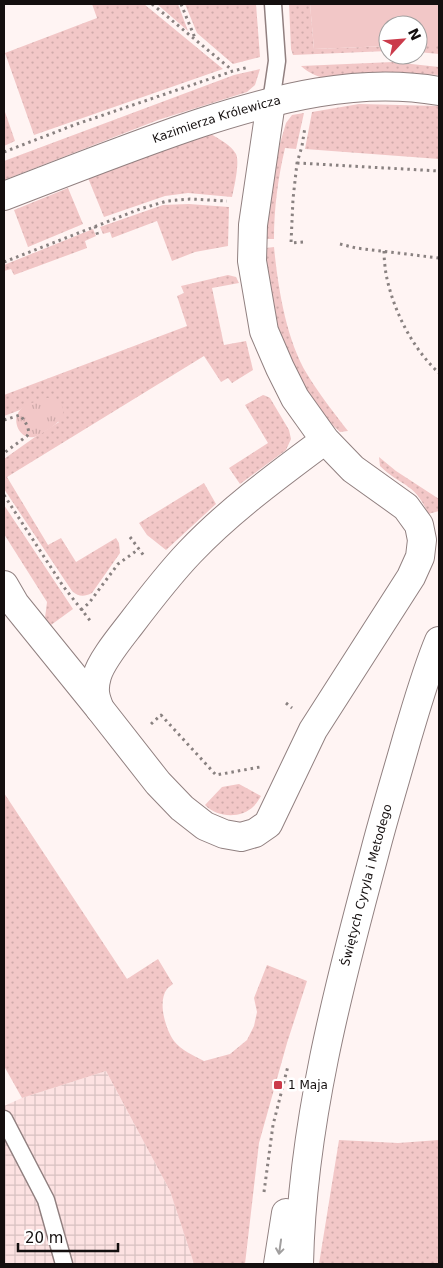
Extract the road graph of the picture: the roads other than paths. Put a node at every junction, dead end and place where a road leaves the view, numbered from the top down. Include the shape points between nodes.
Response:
1 (273, 4) edge
2 (439, 91) edge
3 (271, 102) junction
4 (4, 196) edge
5 (325, 440) junction
6 (4, 585) edge
7 (439, 641) edge
8 (100, 709) junction
9 (4, 1119) edge
10 (311, 1133) junction
11 (64, 1264) edge
12 (278, 1264) edge
13 (299, 1264) edge

1 - 3 lane via 277,61
2 - 3 street, Kazimierza Królewicza via 382,87 342,89
3 - 4 street, Kazimierza Królewicza via 162,135
3 - 5 street via 253,225 252,261 264,331 295,398
5 - 8 street via 237,509 191,550 162,582 116,643 97,675 95,695
5 - 8 street via 353,469 406,507 419,525 422,540 420,557 411,577 313,730 268,824 241,838 205,826 158,783
6 - 8 street via 15,604
7 - 10 street, Świętych Cyryla i Metodego via 419,698 364,890 318,1085
9 - 11 lane via 46,1200
10 -> 12 street, Świętych Cyryla i Metodego via 290,1195
10 - 13 street, Świętych Cyryla i Metodego via 302,1198

